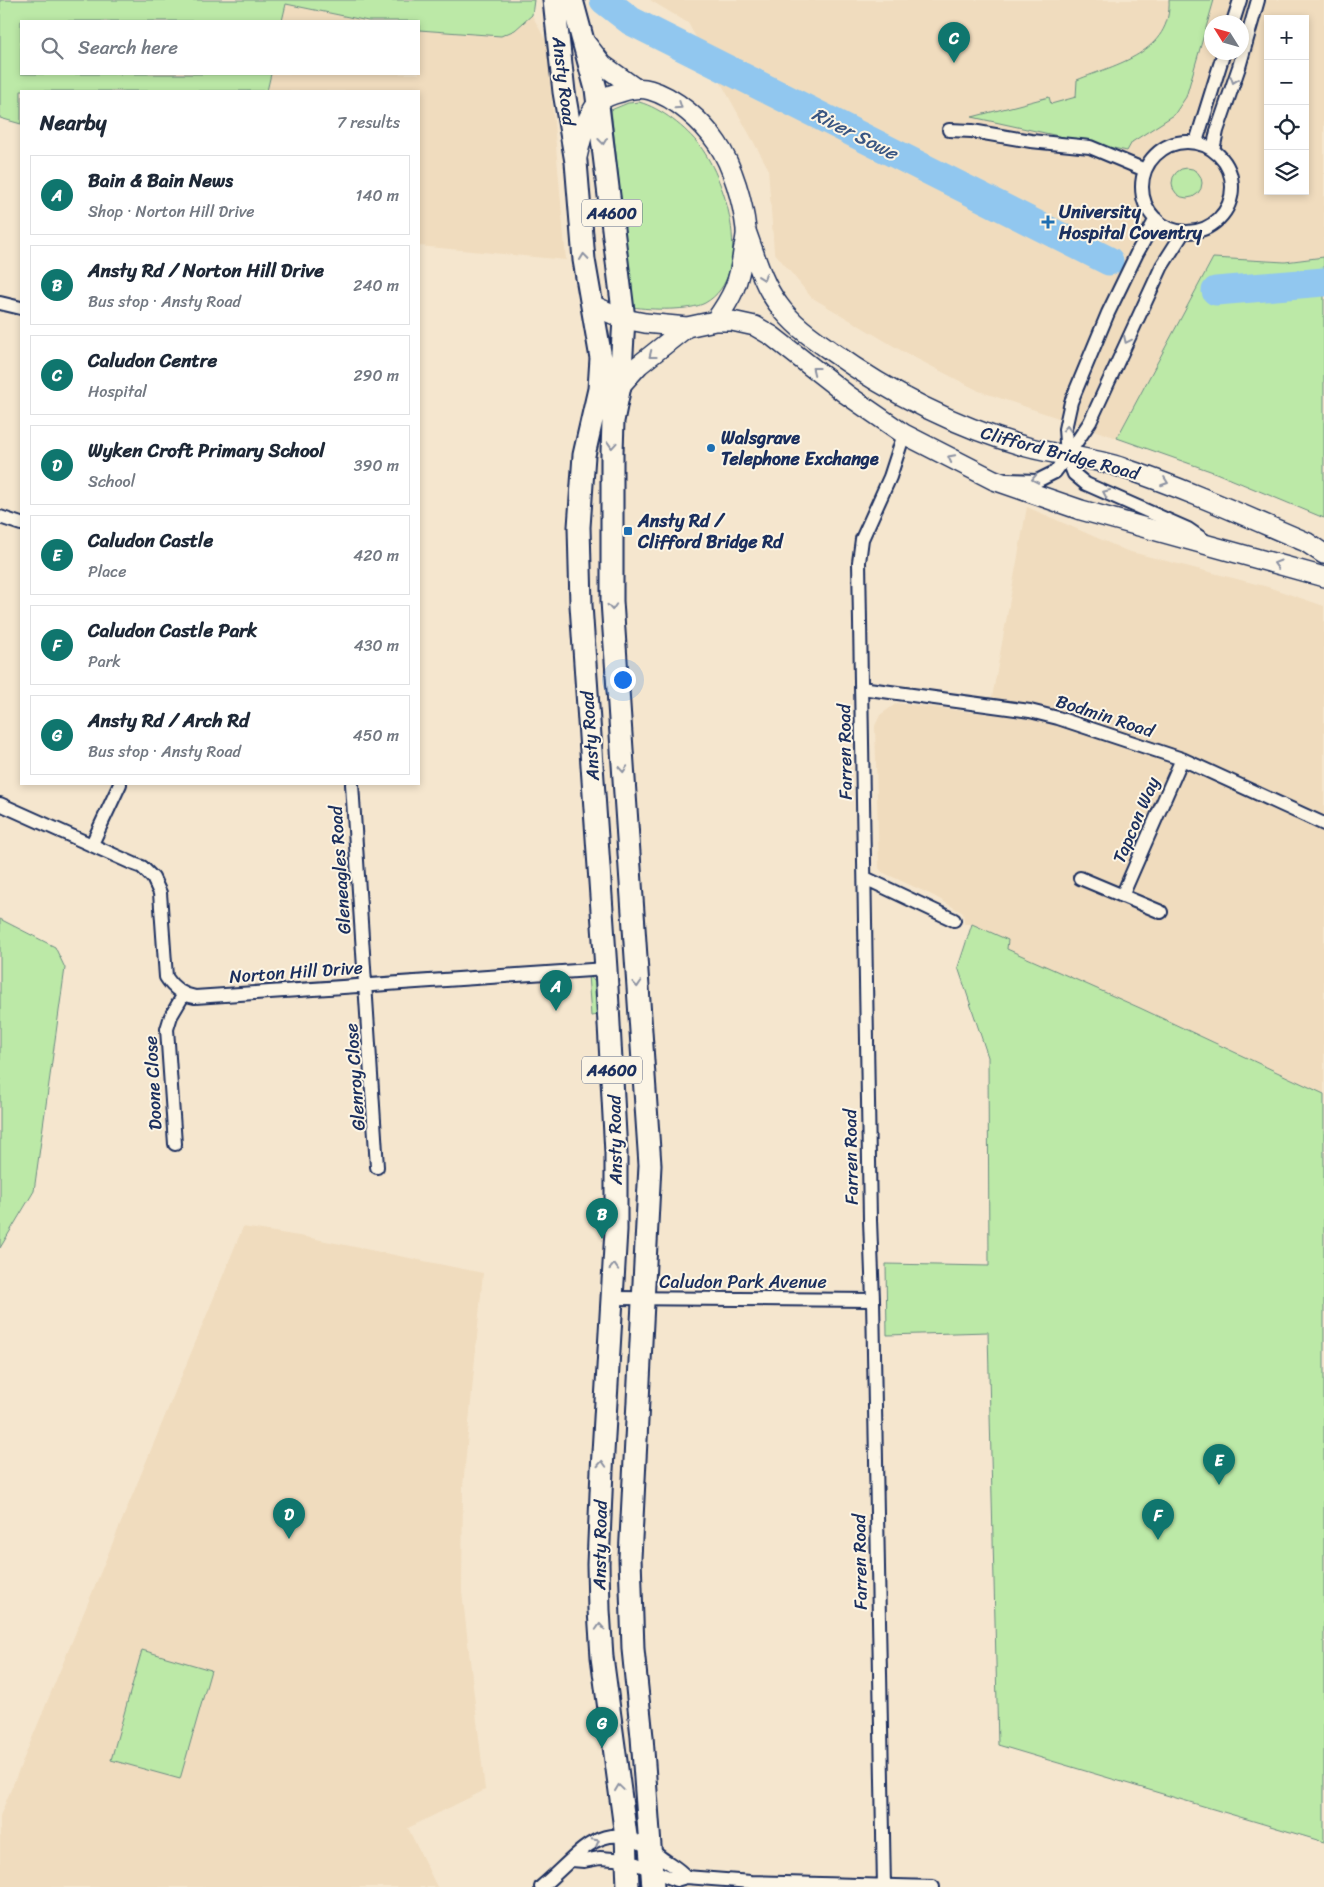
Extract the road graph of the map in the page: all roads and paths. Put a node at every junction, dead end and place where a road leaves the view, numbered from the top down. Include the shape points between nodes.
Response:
1 (554, 0) edge
2 (572, 0) edge
3 (1240, 0) edge
4 (1258, 0) edge
5 (1235, 15) edge
6 (585, 42) junction
7 (1222, 60) edge
8 (635, 88) junction
9 (598, 103) junction
10 (949, 130) dead end
11 (1196, 142) junction
12 (1213, 150) junction
13 (576, 162) junction
14 (1145, 170) junction
15 (1156, 219) junction
16 (746, 231) junction
17 (1183, 233) junction
18 (0, 303) edge
19 (592, 305) junction
20 (20, 308) edge
21 (624, 319) junction
22 (715, 321) junction
23 (687, 327) junction
24 (619, 392) junction
25 (904, 434) junction
26 (1067, 456) junction
27 (994, 480) junction
28 (0, 517) edge
29 (20, 524) edge
30 (1212, 546) junction
31 (1324, 554) edge
32 (1324, 578) edge
33 (861, 688) junction
34 (1182, 759) junction
35 (120, 785) edge
36 (352, 785) edge
37 (0, 804) edge
38 (627, 824) junction
39 (1324, 824) edge
40 (92, 844) junction
41 (865, 878) junction
42 (1080, 878) dead end
43 (1122, 896) junction
44 (1161, 912) dead end
45 (954, 920) dead end
46 (606, 969) junction
47 (366, 984) junction
48 (184, 994) junction
49 (175, 1144) dead end
50 (378, 1167) dead end
51 (612, 1298) junction
52 (644, 1299) junction
53 (873, 1300) junction
54 (626, 1836) junction
55 (651, 1849) junction
56 (572, 1860) junction
57 (627, 1860) junction
58 (686, 1877) junction
59 (653, 1879) edge
60 (884, 1886) edge
61 (540, 1887) edge
62 (628, 1887) edge
63 (933, 1887) edge

1 - 13 highway, Ansty Road / A4600
2 - 6 highway, Ansty Road / A4600
3 - 5 street
4 -> 12 street
6 - 8 main road, Ansty Road via 603,65
6 - 9 highway, A4600
7 - 11 street
8 - 9 main road
8 -> 16 main road via 664,96 687,111 718,144 737,188
9 - 13 main road via 587,121
9 -> 21 highway, A4600
10 - 14 street via 1090,147
11 - 12 street
11 - 14 street via 1176,143 1163,149
12 - 17 street via 1230,172 1231,199 1213,225
19 -> 13 highway, A4600 via 584,260
14 - 15 street via 1143,197 1146,208
15 - 17 street
26 -> 15 street via 1066,429 1071,402 1108,313
16 - 22 main road via 740,274 731,299
16 -> 26 main road, Clifford Bridge Road via 766,285 777,304 800,329 849,364 926,408 979,432
17 -> 26 street via 1162,266 1090,422
18 - 20 street
19 - 21 main road
19 - 46 highway, Ansty Road / A4600 via 601,358 599,389 584,455 579,527 581,605
21 - 23 main road
21 - 24 highway, A4600
22 - 23 main road
25 -> 22 main road via 772,336 749,324
23 -> 24 main road via 639,364
24 -> 38 highway, Ansty Road / A4600 via 613,422 612,601
27 -> 25 main road
25 - 33 street, Farren Road via 890,477 862,538
26 -> 27 street via 1055,472 1037,480
30 -> 26 street via 1188,529 1086,484 1074,474
26 -> 31 main road, Clifford Bridge Road via 1121,467 1174,486 1306,542
27 - 30 main road via 1081,510
28 - 29 street
32 -> 30 main road
33 - 34 street, Bodmin Road via 1030,711
33 - 41 street, Farren Road
34 - 39 street, Bodmin Road
34 - 43 street, Tapcon Way
35 - 40 street
36 - 47 street, Gleneagles Road
37 - 40 street
38 - 46 highway via 622,858 624,954 621,963
38 -> 52 highway, Ansty Road / A4600 via 650,1165
40 - 48 street via 142,868 153,878 160,893 166,977
41 - 45 street
41 - 53 street, Farren Road
42 - 43 street
43 - 44 street
46 - 47 street, Norton Hill Drive
51 -> 46 highway, Ansty Road / A4600 via 616,1153
47 - 48 street, Norton Hill Drive via 195,997
47 - 50 street, Glenroy Close
48 - 49 street, Doone Close via 167,1029
51 - 52 street, Caludon Park Avenue
54 -> 51 highway, Ansty Road / A4600 via 602,1657 599,1610 598,1564
52 - 53 street, Caludon Park Avenue
52 - 55 highway, Ansty Road / A4600 via 630,1558 633,1649
53 - 60 street, Farren Road
54 - 55 street
56 -> 54 street via 581,1850 604,1838
54 - 57 highway, Ansty Road / A4600
55 - 58 street
55 - 59 highway, Ansty Road / A4600
56 - 57 street
56 - 61 street
57 - 59 street
57 - 62 highway, Ansty Road / A4600
58 - 59 street
58 - 60 street
60 - 63 street

